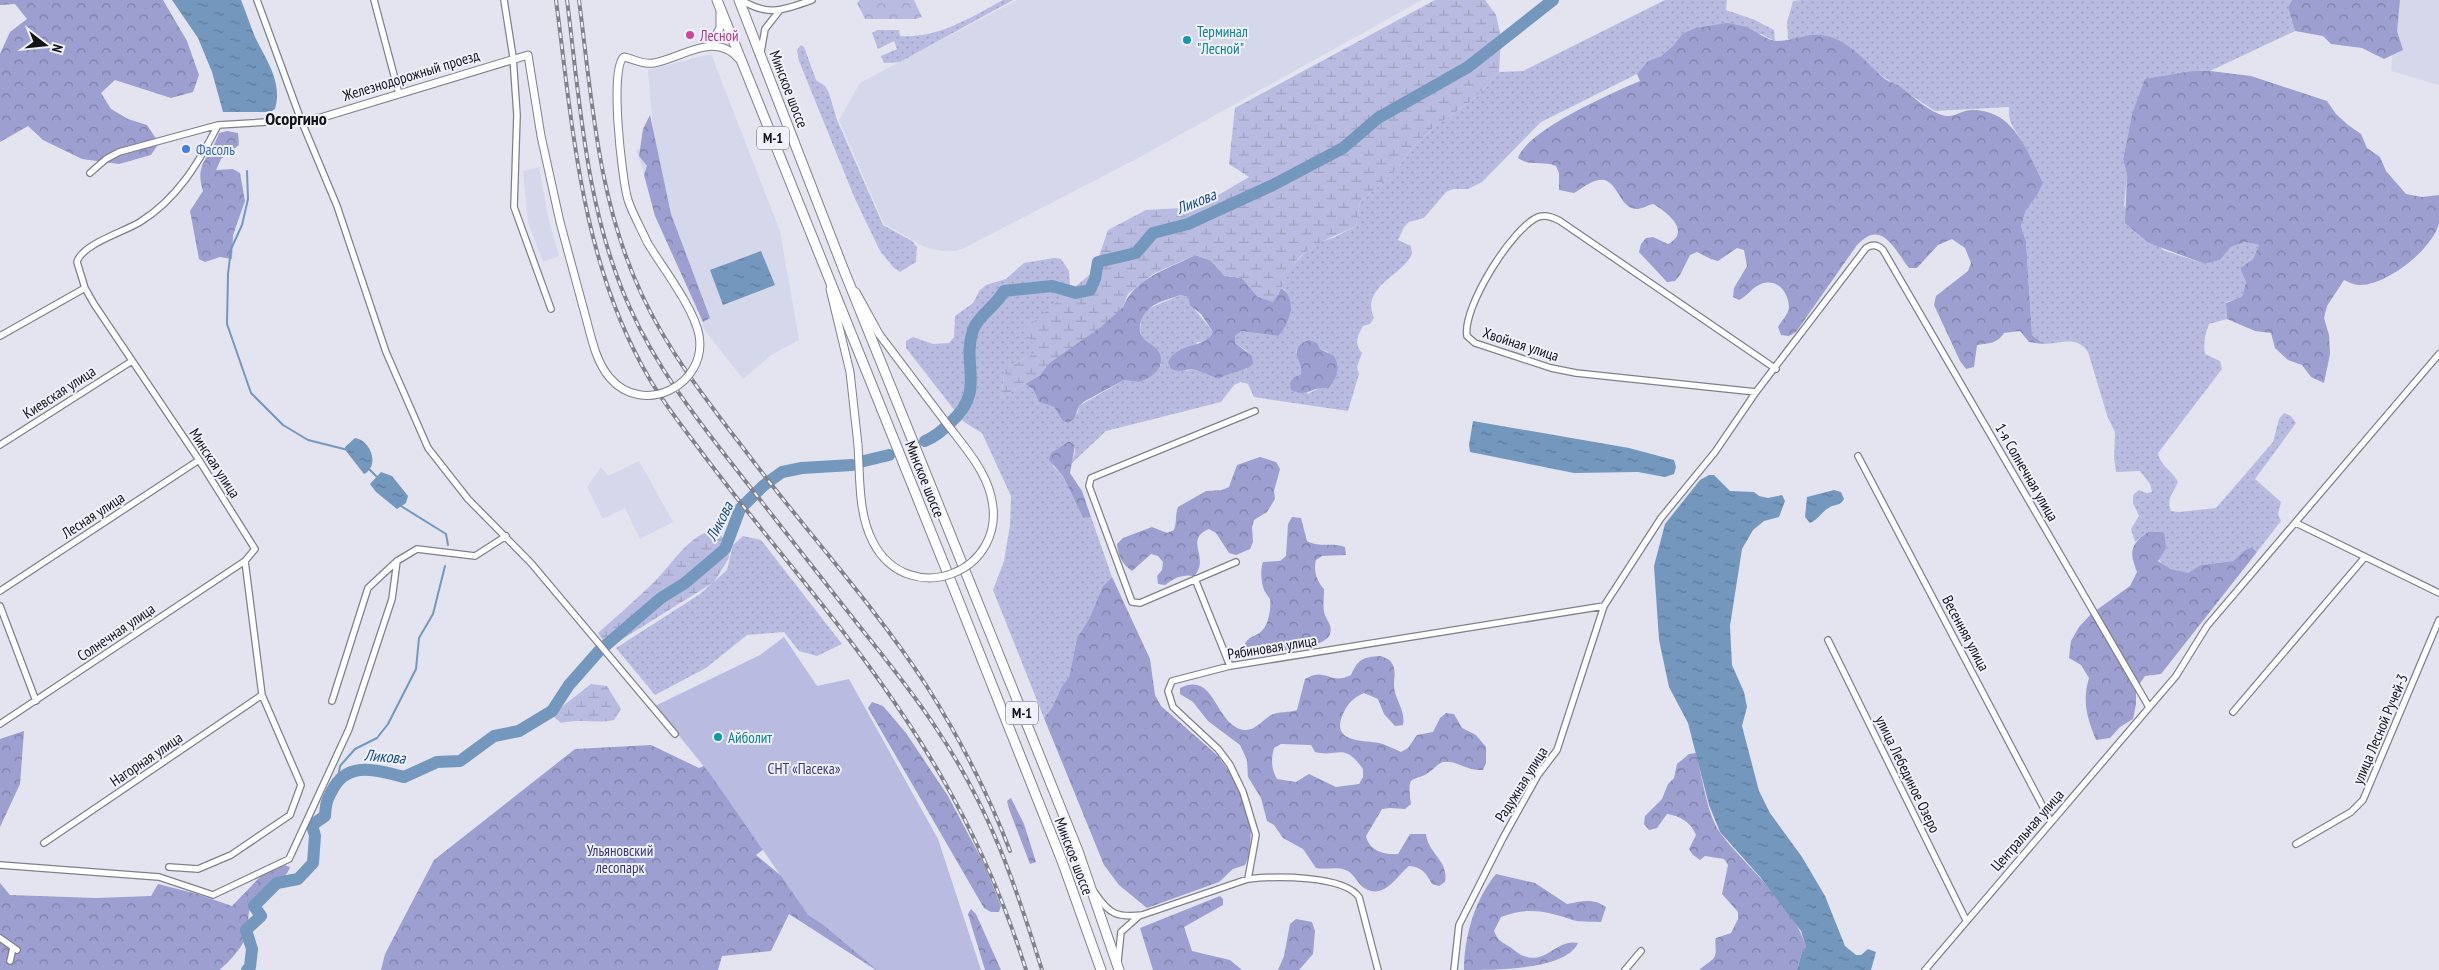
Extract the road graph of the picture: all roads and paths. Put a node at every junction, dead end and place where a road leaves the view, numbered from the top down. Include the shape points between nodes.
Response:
1 (257, 0) edge
2 (374, 0) edge
3 (504, 0) edge
4 (740, 0) edge
5 (812, 0) edge
6 (718, 3) edge
7 (780, 10) junction
8 (708, 46) junction
9 (761, 53) junction
10 (513, 57) junction
11 (743, 63) junction
12 (399, 94) junction
13 (302, 120) junction
14 (218, 126) junction
15 (90, 173) dead end
16 (1883, 250) joint
17 (843, 268) junction
18 (826, 272) junction
19 (85, 288) junction
20 (551, 309) dead end
21 (0, 336) edge
22 (2439, 354) edge
23 (132, 360) junction
24 (1776, 369) junction
25 (1756, 392) junction
26 (1256, 412) dead end
27 (0, 445) edge
28 (1858, 456) dead end
29 (199, 460) junction
30 (2296, 523) junction
31 (506, 536) junction
32 (2365, 557) junction
33 (245, 560) junction
34 (397, 560) junction
35 (1236, 562) dead end
36 (1195, 579) junction
37 (0, 591) edge
38 (2439, 593) edge
39 (0, 606) edge
40 (1604, 606) junction
41 (2439, 620) edge
42 (1828, 640) dead end
43 (1230, 666) junction
44 (262, 695) junction
45 (36, 701) junction
46 (332, 701) dead end
47 (2149, 707) junction
48 (2233, 712) dead end
49 (0, 724) edge
50 (675, 734) dead end
51 (2051, 822) junction
52 (44, 843) dead end
53 (2296, 844) dead end
54 (0, 865) edge
55 (169, 867) dead end
56 (1248, 879) junction
57 (1090, 885) junction
58 (1142, 915) junction
59 (1966, 920) junction
60 (0, 938) edge
61 (1641, 951) dead end
62 (10, 960) dead end
63 (1101, 970) edge
64 (1119, 970) edge
65 (1378, 970) edge
66 (1454, 970) edge
67 (1625, 970) edge
68 (1925, 970) edge

1 - 13 street
2 - 12 street
3 - 10 street
4 - 7 street via 759,10
4 - 9 highway, Минское шоссе / М-1
5 - 7 street
6 - 8 street via 720,28
6 - 11 highway, Минское шоссе / М-1
7 - 9 street via 765,29
8 - 10 street, Железнодорожный проезд, bridge via 654,63 624,57 619,63 620,151 628,200 647,242 698,330 699,353 686,380 673,390 652,396 636,394 616,384 602,367 560,222 540,136 528,54
8 - 11 street via 726,47
9 - 17 highway, Минское шоссе / М-1
10 - 12 street, Железнодорожный проезд
10 - 20 street via 516,115 514,207
11 - 18 highway, Минское шоссе / М-1
12 - 13 street, Железнодорожный проезд via 320,118
13 - 14 street
13 - 31 street via 337,206 386,352 428,448 468,499
14 - 15 street via 119,152
14 - 19 street, Минская улица via 183,185 170,199 139,222 83,251 77,262
16 - 24 street, Радужная улица via 1875,245 1866,248
16 - 47 street, 1-я Солнечная улица
17 - 18 street, bridge via 879,334 982,473 991,495 994,515 990,534 980,554 966,568 949,575 933,578 911,575 893,566 876,548 868,531 850,372
17 - 57 highway, Минское шоссе / М-1
18 - 63 highway, Минское шоссе / М-1 via 1062,861
19 - 21 street
19 - 23 street, Минская улица
22 - 30 street, Центральная улица
23 - 27 street, Киевская улица
23 - 29 street, Минская улица
24 - 25 street, Радужная улица
24 - 25 street, Хвойная улица via 1560,221 1545,216 1528,223 1492,266 1467,324 1468,336 1475,343 1551,368
25 - 40 street, Радужная улица via 1715,452 1662,518
26 - 36 street via 1089,481 1105,535 1132,602 1140,603
28 - 51 street, Весенняя улица
29 - 33 street, Минская улица via 255,549
29 - 37 street, Лесная улица
30 - 32 street
30 - 47 street, Центральная улица via 2207,626 2176,676
31 - 34 street via 475,556 417,549
31 - 50 street
32 - 38 street
32 - 48 street
33 - 44 street, Минская улица
33 - 45 street, Солнечная улица
34 - 46 street via 368,588
34 - 54 street via 392,599 349,729 289,859 213,896 159,877
35 - 36 street
36 - 43 street
39 - 45 street
40 - 43 street, Рябиновая улица
40 - 66 street, Радужная улица via 1557,750 1538,775 1502,838 1459,925
41 - 53 street, улица Лесной Ручей-3 via 2363,800 2351,812
42 - 59 street, улица Лебединое Озеро
43 - 56 street, Рябиновая улица via 1178,678 1172,681 1168,691 1173,706 1230,765 1243,792 1256,835
44 - 52 street, Нагорная улица
44 - 55 street, Минская улица via 301,785 290,816 231,855 198,869
45 - 49 street, Солнечная улица
47 - 51 street, Центральная улица
51 - 59 street, Центральная улица
56 - 58 street
56 - 65 street via 1304,879 1335,883 1354,890 1359,897
57 - 58 street via 1112,912 1126,916
57 - 64 highway, Минское шоссе / М-1
58 - 64 street via 1121,932
59 - 68 street, Центральная улица
60 - 62 street via 15,949
61 - 67 street

